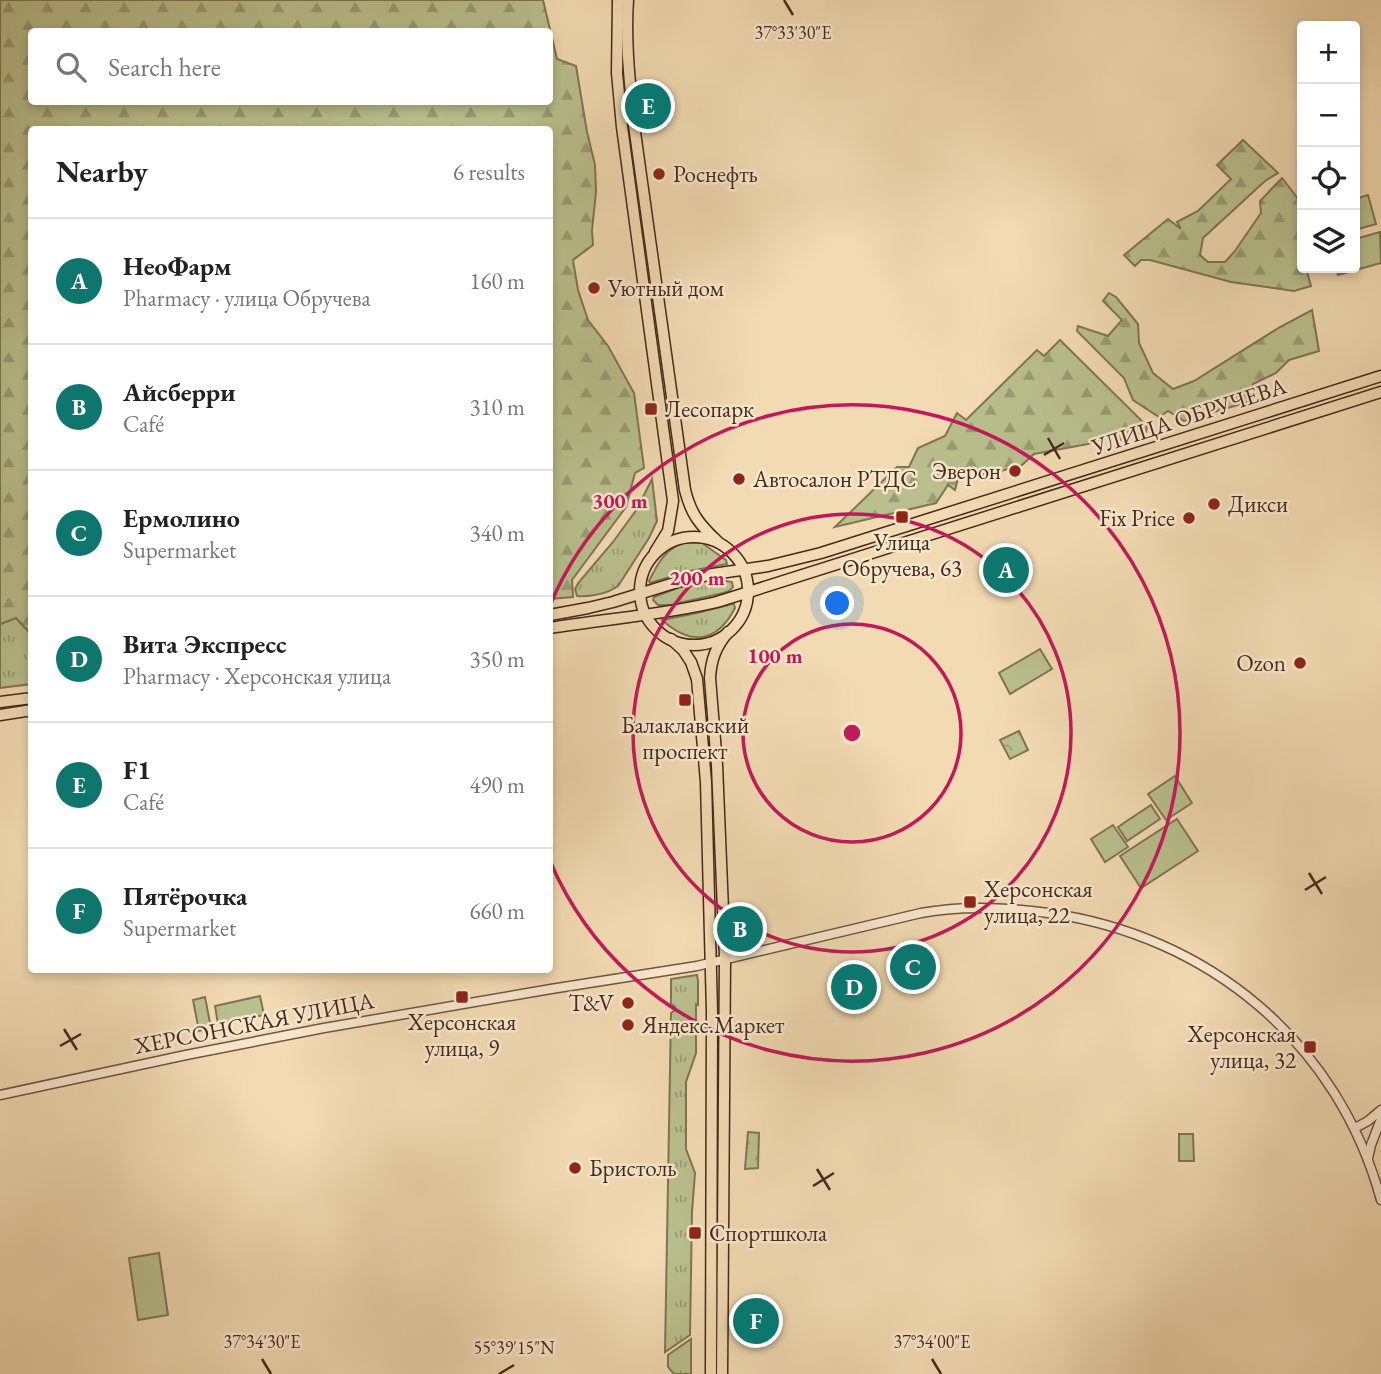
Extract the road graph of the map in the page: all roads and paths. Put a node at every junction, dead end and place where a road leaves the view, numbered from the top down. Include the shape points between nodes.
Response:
1 (618, 0) edge
2 (628, 0) edge
3 (1381, 376) edge
4 (1381, 391) edge
5 (1313, 397) junction
6 (1317, 412) junction
7 (717, 541) junction
8 (655, 552) junction
9 (742, 569) junction
10 (748, 592) junction
11 (638, 594) junction
12 (553, 614) edge
13 (646, 615) junction
14 (553, 628) edge
15 (728, 632) junction
16 (671, 639) junction
17 (28, 698) edge
18 (0, 702) edge
19 (28, 711) edge
20 (0, 715) edge
21 (725, 958) junction
22 (711, 961) junction
23 (0, 1095) edge
24 (1381, 1110) edge
25 (1381, 1119) edge
26 (1355, 1128) junction
27 (1368, 1158) junction
28 (1381, 1199) edge
29 (711, 1374) edge
30 (722, 1374) edge

1 - 8 main road via 622,127 673,502 668,531
2 - 7 main road via 634,125 685,490 696,519
3 - 5 main road, УЛИЦА ОБРУЧЕВА
4 - 6 main road, УЛИЦА ОБРУЧЕВА
5 - 6 street via 1308,408
5 - 9 main road, УЛИЦА ОБРУЧЕВА via 821,553
6 - 10 main road, УЛИЦА ОБРУЧЕВА
7 - 8 main road via 689,536 670,541
7 - 9 main road
8 - 11 main road
9 - 10 main road
9 - 11 main road, УЛИЦА ОБРУЧЕВА
10 - 13 main road, УЛИЦА ОБРУЧЕВА
10 - 15 main road via 741,617
11 - 12 main road
11 - 13 main road
13 - 14 main road
13 - 16 main road
15 - 16 main road via 697,646
15 - 21 main road via 715,651 710,678
16 - 22 main road via 691,662 700,699
17 - 18 main road
19 - 20 main road
21 - 22 street, ХЕРСОНСКАЯ УЛИЦА
21 - 26 street, ХЕРСОНСКАЯ УЛИЦА via 955,908 1034,911 1101,923 1170,948 1249,999 1293,1037 1339,1098
21 - 30 main road
22 - 23 street, ХЕРСОНСКАЯ УЛИЦА via 292,1034
22 - 29 main road
24 - 26 street
25 - 27 street
26 - 27 street, ХЕРСОНСКАЯ УЛИЦА
27 - 28 street, ХЕРСОНСКАЯ УЛИЦА

